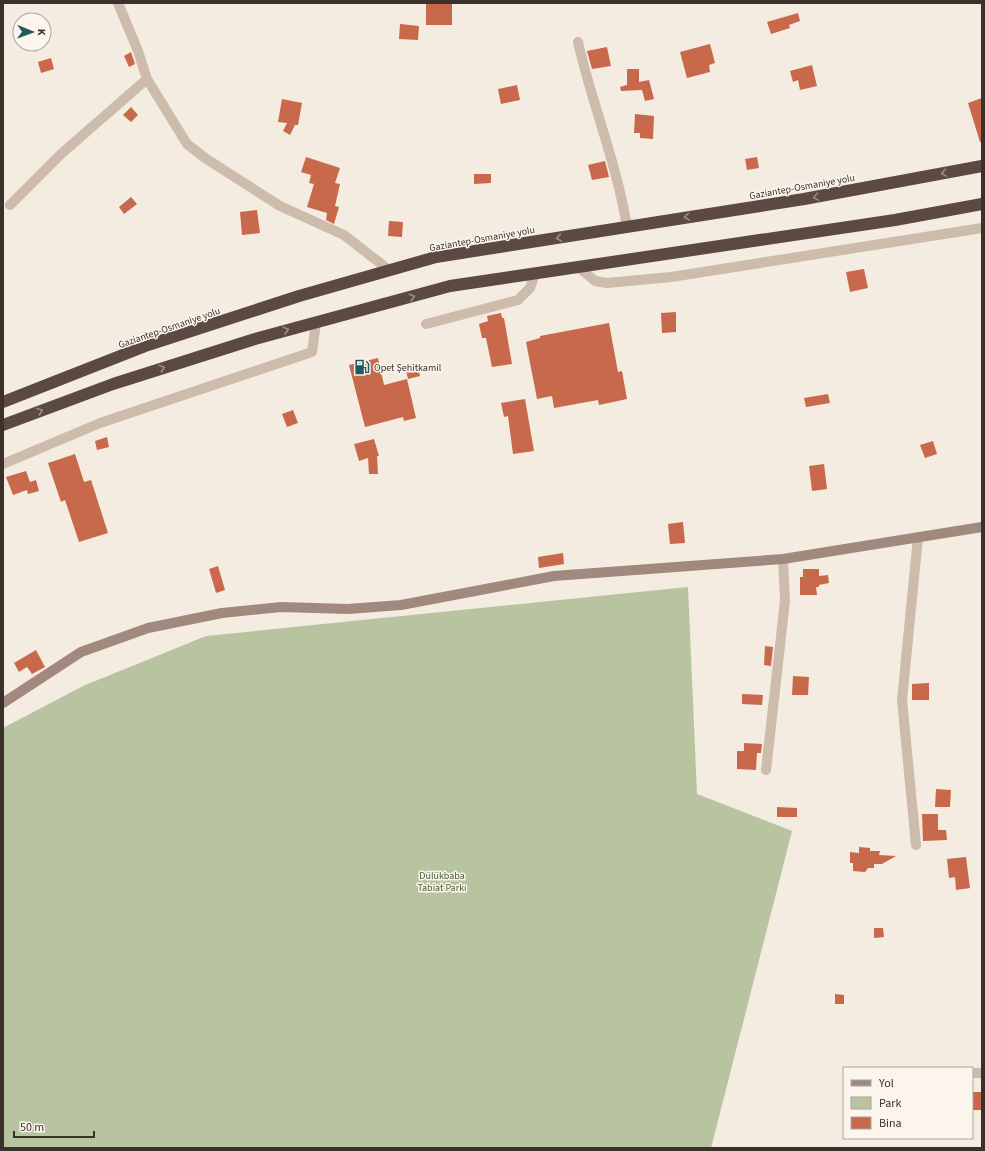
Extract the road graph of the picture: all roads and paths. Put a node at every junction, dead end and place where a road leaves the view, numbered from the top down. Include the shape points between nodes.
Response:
1 (118, 3) edge
2 (578, 42) dead end
3 (147, 79) junction
4 (982, 166) edge
5 (982, 204) edge
6 (10, 205) dead end
7 (627, 227) junction
8 (982, 228) edge
9 (578, 267) junction
10 (389, 270) junction
11 (535, 274) junction
12 (316, 322) junction
13 (426, 324) dead end
14 (3, 402) edge
15 (3, 425) edge
16 (3, 464) edge
17 (982, 527) edge
18 (918, 536) junction
19 (783, 559) junction
20 (3, 702) edge
21 (766, 770) dead end
22 (916, 845) dead end

1 - 3 street
2 - 7 street via 587,81 621,192
3 - 6 street via 61,154
3 - 10 street via 187,144 280,206 344,235
4 -> 7 highway, Gaziantep-Osmaniye yolu via 804,199
5 - 9 highway via 895,220
7 -> 10 highway, Gaziantep-Osmaniye yolu via 436,257
8 - 9 street via 671,277 607,283 595,281
9 - 11 highway
10 - 14 highway, Gaziantep-Osmaniye yolu via 148,345
12 -> 11 highway via 450,286
11 - 13 street via 530,288 518,300
15 -> 12 highway via 113,384
12 - 16 street via 312,352 100,423
17 - 18 street
18 - 19 street
18 - 22 street via 902,700
19 - 20 street via 554,576 401,605 348,609 281,607 222,613 148,628 82,652
19 - 21 street via 785,601

